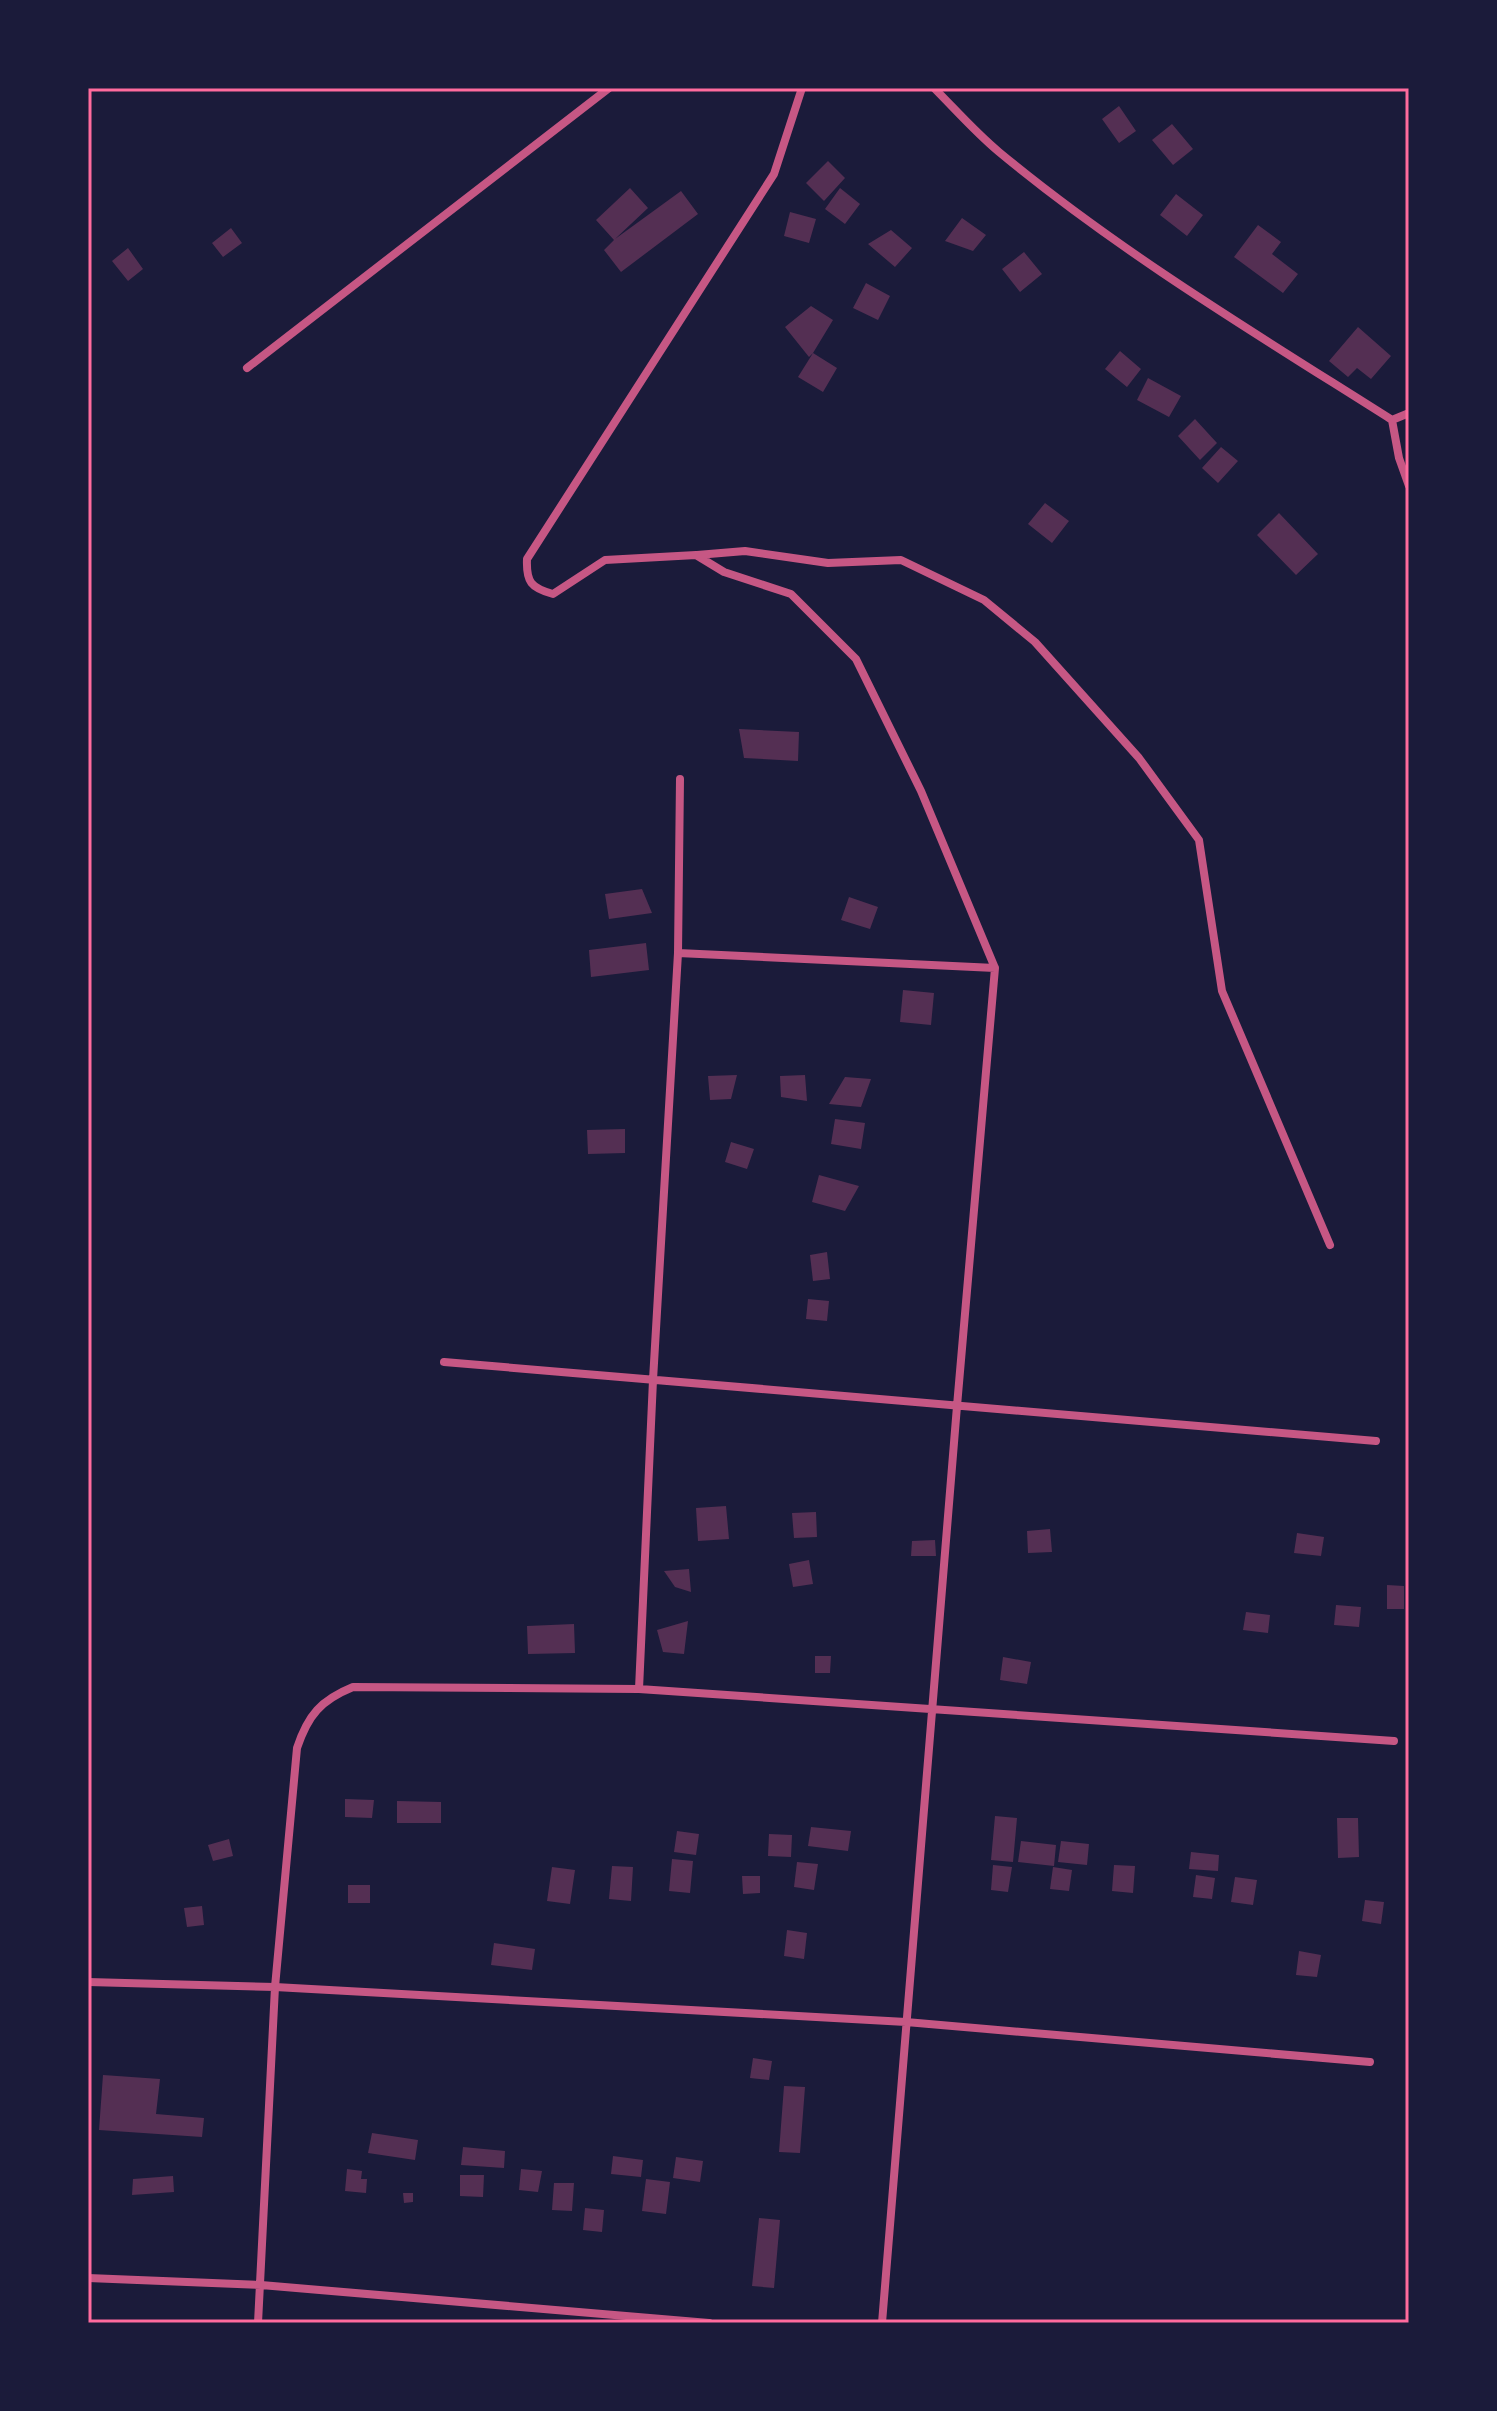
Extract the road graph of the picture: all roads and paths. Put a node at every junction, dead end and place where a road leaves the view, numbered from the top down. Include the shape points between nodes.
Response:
1 (609, 88) edge
2 (802, 88) edge
3 (934, 88) edge
4 (247, 368) dead end
5 (1409, 413) edge
6 (1392, 420) junction
7 (1409, 486) edge
8 (696, 555) junction
9 (680, 779) dead end
10 (678, 953) junction
11 (995, 968) junction
12 (1330, 1245) dead end
13 (444, 1362) dead end
14 (653, 1380) junction
15 (957, 1406) junction
16 (1376, 1441) dead end
17 (639, 1689) junction
18 (932, 1709) junction
19 (1394, 1741) dead end
20 (88, 1982) edge
21 (275, 1987) junction
22 (906, 2022) junction
23 (1370, 2062) dead end
24 (88, 2278) edge
25 (261, 2285) junction
26 (258, 2323) edge
27 (709, 2323) edge
28 (882, 2323) edge

1 - 4 street
2 - 8 street via 774,174 527,559 526,576 537,590 553,594 605,560
3 - 6 street via 997,150 1096,228
5 - 6 street
6 - 7 street
8 - 11 street via 724,572 791,594 856,659 921,791
8 - 12 street via 745,551 828,563 901,560 984,600 1035,642 1139,758 1199,840 1222,991
9 - 10 street
10 - 11 street
10 - 14 street
11 - 15 street
13 - 14 street
14 - 15 street
14 - 17 street
15 - 16 street
15 - 18 street
17 - 18 street
17 - 21 street via 353,1687 317,1709 297,1748
18 - 19 street
18 - 22 street
20 - 21 street
21 - 22 street
21 - 25 street
22 - 23 street
22 - 28 street
24 - 25 street
25 - 26 street
25 - 27 street

